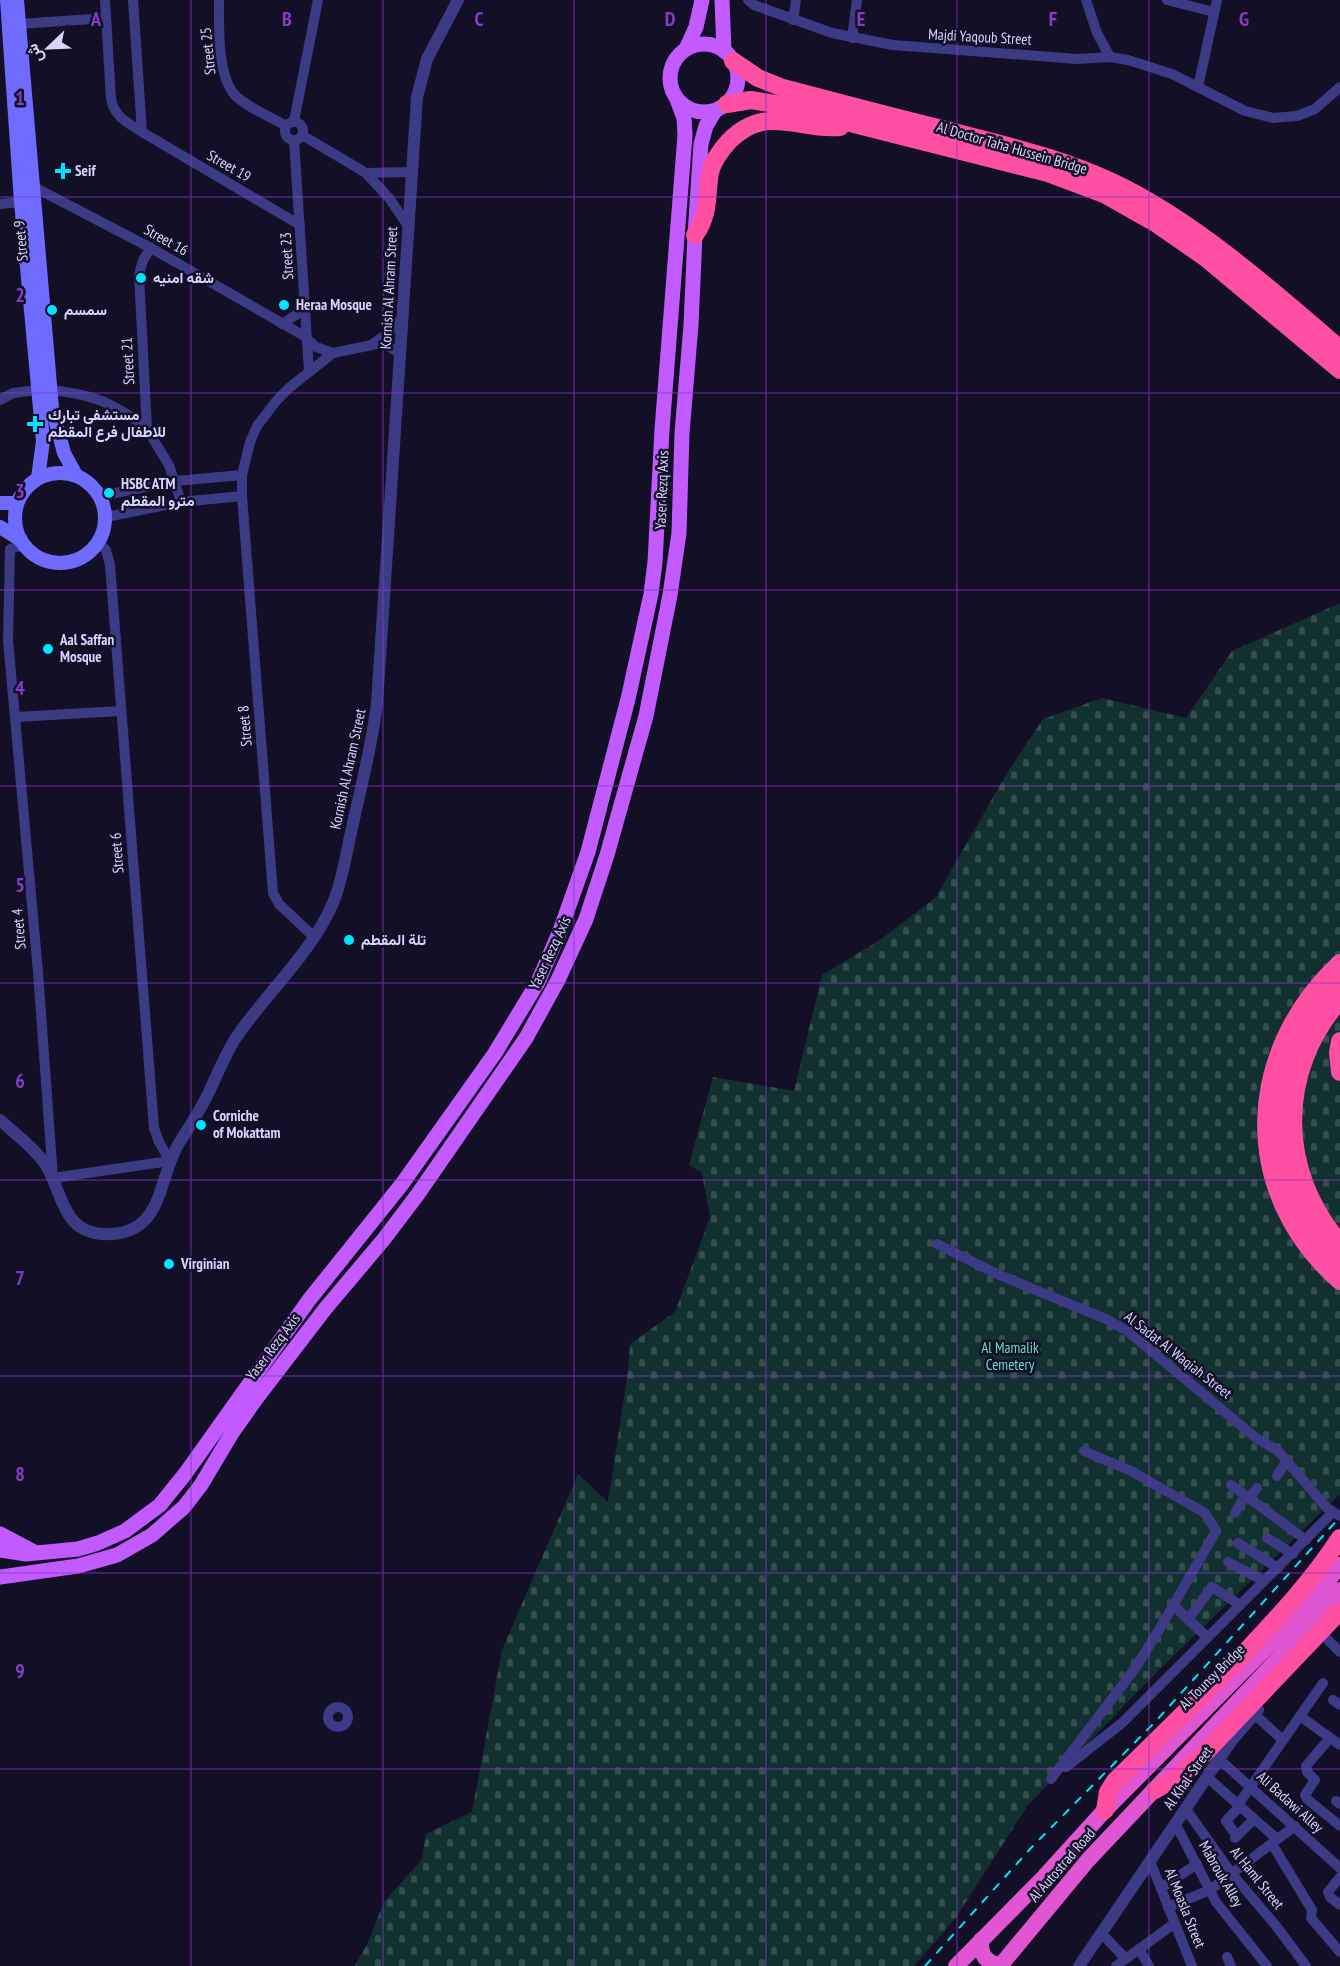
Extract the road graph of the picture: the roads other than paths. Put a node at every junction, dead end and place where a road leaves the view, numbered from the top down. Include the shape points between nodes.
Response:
1 (7, 0) edge
2 (17, 0) edge
3 (105, 0) edge
4 (133, 0) edge
5 (221, 0) edge
6 (318, 0) edge
7 (458, 0) edge
8 (702, 0) edge
9 (722, 0) edge
10 (748, 0) edge
11 (796, 0) edge
12 (857, 0) edge
13 (1086, 0) edge
14 (1167, 0) edge
15 (1217, 0) edge
16 (1214, 12) junction
17 (106, 18) junction
18 (793, 20) junction
19 (10, 25) edge
20 (852, 38) junction
21 (686, 49) junction
22 (728, 56) junction
23 (1110, 57) junction
24 (1198, 87) junction
25 (1340, 87) edge
26 (678, 102) junction
27 (721, 107) junction
28 (856, 123) junction
29 (290, 124) junction
30 (142, 132) junction
31 (298, 138) junction
32 (411, 172) junction
33 (366, 173) junction
34 (32, 186) junction
35 (21, 202) junction
36 (0, 204) edge
37 (300, 225) junction
38 (408, 225) junction
39 (695, 235) junction
40 (151, 248) junction
41 (305, 309) junction
42 (402, 319) junction
43 (282, 324) junction
44 (307, 338) junction
45 (371, 345) junction
46 (1340, 349) edge
47 (333, 352) junction
48 (400, 354) junction
49 (1340, 370) edge
50 (309, 371) junction
51 (44, 390) junction
52 (0, 400) edge
53 (147, 429) junction
54 (76, 475) junction
55 (242, 475) junction
56 (38, 478) junction
57 (176, 481) junction
58 (100, 496) junction
59 (242, 496) junction
60 (181, 502) junction
61 (0, 503) edge
62 (17, 503) junction
63 (106, 517) junction
64 (0, 527) edge
65 (98, 542) junction
66 (22, 543) junction
67 (121, 711) junction
68 (16, 717) junction
69 (314, 937) junction
70 (1340, 963) edge
71 (1340, 981) edge
72 (1340, 1000) edge
73 (1340, 1041) edge
74 (1340, 1072) edge
75 (0, 1120) edge
76 (170, 1161) junction
77 (53, 1178) junction
78 (1340, 1243) edge
79 (937, 1244) dead end
80 (1340, 1262) edge
81 (1340, 1281) edge
82 (1084, 1451) dead end
83 (1287, 1462) junction
84 (1277, 1476) dead end
85 (1231, 1485) dead end
86 (1257, 1488) dead end
87 (1247, 1497) junction
88 (1235, 1513) dead end
89 (1336, 1514) edge
90 (0, 1534) edge
91 (1267, 1538) dead end
92 (1340, 1538) edge
93 (1306, 1540) junction
94 (1238, 1543) dead end
95 (0, 1550) edge
96 (37, 1554) junction
97 (1293, 1554) junction
98 (1228, 1562) dead end
99 (1340, 1565) edge
100 (1278, 1568) junction
101 (0, 1577) edge
102 (1264, 1581) junction
103 (1340, 1590) edge
104 (1240, 1605) junction
105 (1174, 1606) junction
106 (1340, 1611) edge
107 (1189, 1618) junction
108 (1340, 1622) edge
109 (1207, 1637) junction
110 (1326, 1638) junction
111 (1340, 1652) edge
112 (1323, 1683) dead end
113 (1254, 1714) junction
114 (1300, 1716) junction
115 (1330, 1738) junction
116 (1283, 1740) junction
117 (1340, 1745) edge
118 (1219, 1759) junction
119 (1207, 1777) junction
120 (1251, 1787) junction
121 (1155, 1790) junction
122 (1239, 1805) junction
123 (1185, 1808) junction
124 (1105, 1810) junction
125 (1254, 1819) junction
126 (1175, 1823) junction
127 (1295, 1826) junction
128 (1340, 1826) edge
129 (1274, 1842) junction
130 (1150, 1861) junction
131 (1197, 1864) junction
132 (1340, 1868) edge
133 (1232, 1874) junction
134 (1340, 1877) edge
135 (1161, 1888) junction
136 (1210, 1890) junction
137 (1340, 1905) edge
138 (1168, 1907) junction
139 (1175, 1923) junction
140 (1102, 1934) junction
141 (981, 1940) junction
142 (1139, 1948) junction
143 (1340, 1952) edge
144 (1125, 1958) junction
145 (1261, 1964) edge
146 (956, 1966) edge
147 (1000, 1966) edge
148 (1079, 1966) edge
149 (1116, 1966) edge
150 (1149, 1966) edge
151 (1192, 1966) edge
152 (1306, 1966) edge

1 - 19 main road, Street 9
2 - 19 main road, Street 9
3 - 17 street, Street 19
4 - 30 street
5 - 29 street, Street 25 via 223,71 230,88 237,97
6 - 29 street
7 - 32 street, Kornish Al Ahram Street via 421,78
8 - 21 main road
9 - 22 main road
10 - 18 street, Majdi Yaqoub Street
11 - 18 street
12 - 20 street
13 - 23 street
14 - 16 street
15 - 16 street
16 - 24 street
17 - 19 street
17 - 30 street, Street 19 via 112,104 118,115
18 - 20 street, Majdi Yaqoub Street
19 - 34 main road, Street 9
19 - 35 main road, Street 9
20 - 23 street, Majdi Yaqoub Street via 934,50 1086,60
21 - 22 main road via 705,44
21 - 26 main road via 670,70 671,90
22 - 27 main road via 737,73 737,87
22 - 46 highway, Al Doctor Taha Hussein Bridge via 758,78 783,88 1054,159 1114,183 1192,229
23 - 24 street, Majdi Yaqoub Street via 1158,69
24 - 25 street, Majdi Yaqoub Street via 1245,111 1273,118 1297,116 1315,109
26 - 27 main road via 695,112
26 - 96 main road, Yaser Rezq Axis via 685,135 651,594 588,852 550,956 495,1053 402,1184 290,1326 170,1494 149,1515 112,1538 78,1549
27 - 28 highway, Al Doctor Taha Hussein Bridge via 743,101 766,102
27 - 39 main road, Yaser Rezq Axis via 703,135
28 - 39 highway via 820,127 773,120 743,130 715,159 705,215
28 - 49 highway, Al Doctor Taha Hussein Bridge via 1048,173 1104,194 1206,258
29 - 31 street via 303,127
30 - 37 street, Street 19
31 - 33 street
31 - 37 street, Street 23
32 - 33 street
32 - 38 street, Kornish Al Ahram Street
33 - 38 street
34 - 40 street, Street 16
34 - 51 main road, Street 9
35 - 36 street
35 - 51 main road, Street 9
37 - 41 street, Street 23
38 - 42 street, Kornish Al Ahram Street
39 - 101 main road, Yaser Rezq Axis via 680,523 670,595 646,716 607,855 586,919 558,980 520,1047 418,1194 256,1399 184,1507 152,1535 117,1555 78,1566
40 - 43 street, Street 16
40 - 53 street, Street 21 via 139,275
41 - 43 street
41 - 44 street, Street 23
42 - 45 street
42 - 48 street, Kornish Al Ahram Street
43 - 44 street, Street 16
44 - 47 street, Street 16 via 321,350
44 - 50 street, Street 23
45 - 47 street
45 - 48 street via 384,345
47 - 50 street, Street 8
48 - 69 street, Kornish Al Ahram Street via 372,744 338,891
50 - 55 street, Street 8 via 277,400 257,426
51 - 52 street via 13,393
51 - 53 street via 91,396 112,404
51 - 54 main road, Street 9 via 64,453
51 - 56 main road, Street 9 via 43,450
53 - 57 street, Street 21
54 - 56 main road via 53,473
54 - 58 main road
55 - 57 street
55 - 59 street, Street 8
56 - 62 main road via 27,486
57 - 58 street
57 - 60 street, Street 21
58 - 63 main road
59 - 60 street
59 - 69 street, Street 8 via 273,893 279,904
60 - 63 street
61 - 62 main road
62 - 66 main road via 15,526
63 - 65 main road
64 - 66 main road
65 - 66 main road via 86,555 62,563 45,561
65 - 67 street, Street 6 via 106,550 110,565
66 - 68 street, Street 4 via 10,549 8,563 8,640
67 - 68 street
67 - 76 street, Street 6 via 154,1128
68 - 77 street, Street 4
69 - 76 street, Kornish Al Ahram Street via 236,1039
70 - 81 highway via 1315,987 1283,1040 1270,1082 1266,1124 1271,1170 1287,1215 1313,1254
71 - 80 highway via 1318,1006 1294,1050 1284,1083 1280,1119 1282,1155 1292,1190 1309,1224
72 - 78 highway via 1306,1054 1293,1122 1304,1186 1320,1218
73 - 74 highway
75 - 77 street, Kornish Al Ahram Street via 38,1155
76 - 77 street
76 - 77 street, Kornish Al Ahram Street via 153,1212 138,1226 120,1233 99,1234 73,1220 61,1203
79 - 83 street, Al Sadat Al Waqiah Street via 1126,1331
82 - 105 street via 1131,1471 1205,1513 1215,1529
83 - 84 street
83 - 89 street, Al Sadat Al Waqiah Street via 1308,1489
85 - 87 street
86 - 87 street
87 - 88 street
87 - 93 street
89 - 93 street
90 - 96 main road
91 - 97 street
92 - 124 highway via 1284,1611 1115,1781 1108,1792
93 - 97 street
94 - 100 street
95 - 96 main road, Yaser Rezq Axis
97 - 100 street
98 - 102 street
99 - 124 highway, Al Tounsy Bridge via 1306,1607
100 - 102 street
102 - 104 street
103 - 121 highway
104 - 107 street via 1211,1587
104 - 109 street
105 - 107 street
105 - 109 street via 1134,1670 1051,1779 1122,1723
106 - 121 highway via 1201,1757
107 - 109 street
108 - 110 street, Al Khal' Street
110 - 111 street
110 - 113 street, Al Khal' Street
112 - 114 street
113 - 116 street
113 - 118 street, Al Khal' Street
114 - 115 street
114 - 116 street
115 - 117 street
115 - 128 street via 1306,1766 1315,1781 1305,1796
116 - 120 street
118 - 119 street, Al Khal' Street
118 - 120 street, Ali Badawi Alley
119 - 122 street
119 - 123 street, Al Khal' Street
120 - 122 street
120 - 127 street, Ali Badawi Alley
121 - 147 highway, Al Autostrad Road via 1088,1860
122 - 125 street
122 - 125 street via 1226,1821 1234,1835
123 - 126 street, Al Khal' Street
123 - 133 street, Al Haml Street
124 - 141 highway, Al Autostrad Road
125 - 129 street
126 - 130 street, Al Khal' Street
126 - 131 street, Mabrouk Alley
127 - 129 street
127 - 132 street, Ali Badawi Alley
129 - 133 street
129 - 143 street via 1312,1910 1312,1919
130 - 135 street, Al Moasla Street
130 - 140 street, Al Khal' Street
131 - 135 street
131 - 136 street, Mabrouk Alley
133 - 136 street
133 - 152 street, Al Haml Street
134 - 137 street via 1328,1892
135 - 138 street, Al Moasla Street
136 - 138 street
136 - 145 street, Mabrouk Alley
138 - 139 street, Al Moasla Street
139 - 142 street
139 - 151 street, Al Moasla Street
140 - 144 street
140 - 148 street, Al Khal' Street
141 - 146 highway, Al Autostrad Road
141 - 147 highway via 984,1957
142 - 144 street
142 - 150 street
144 - 149 street

